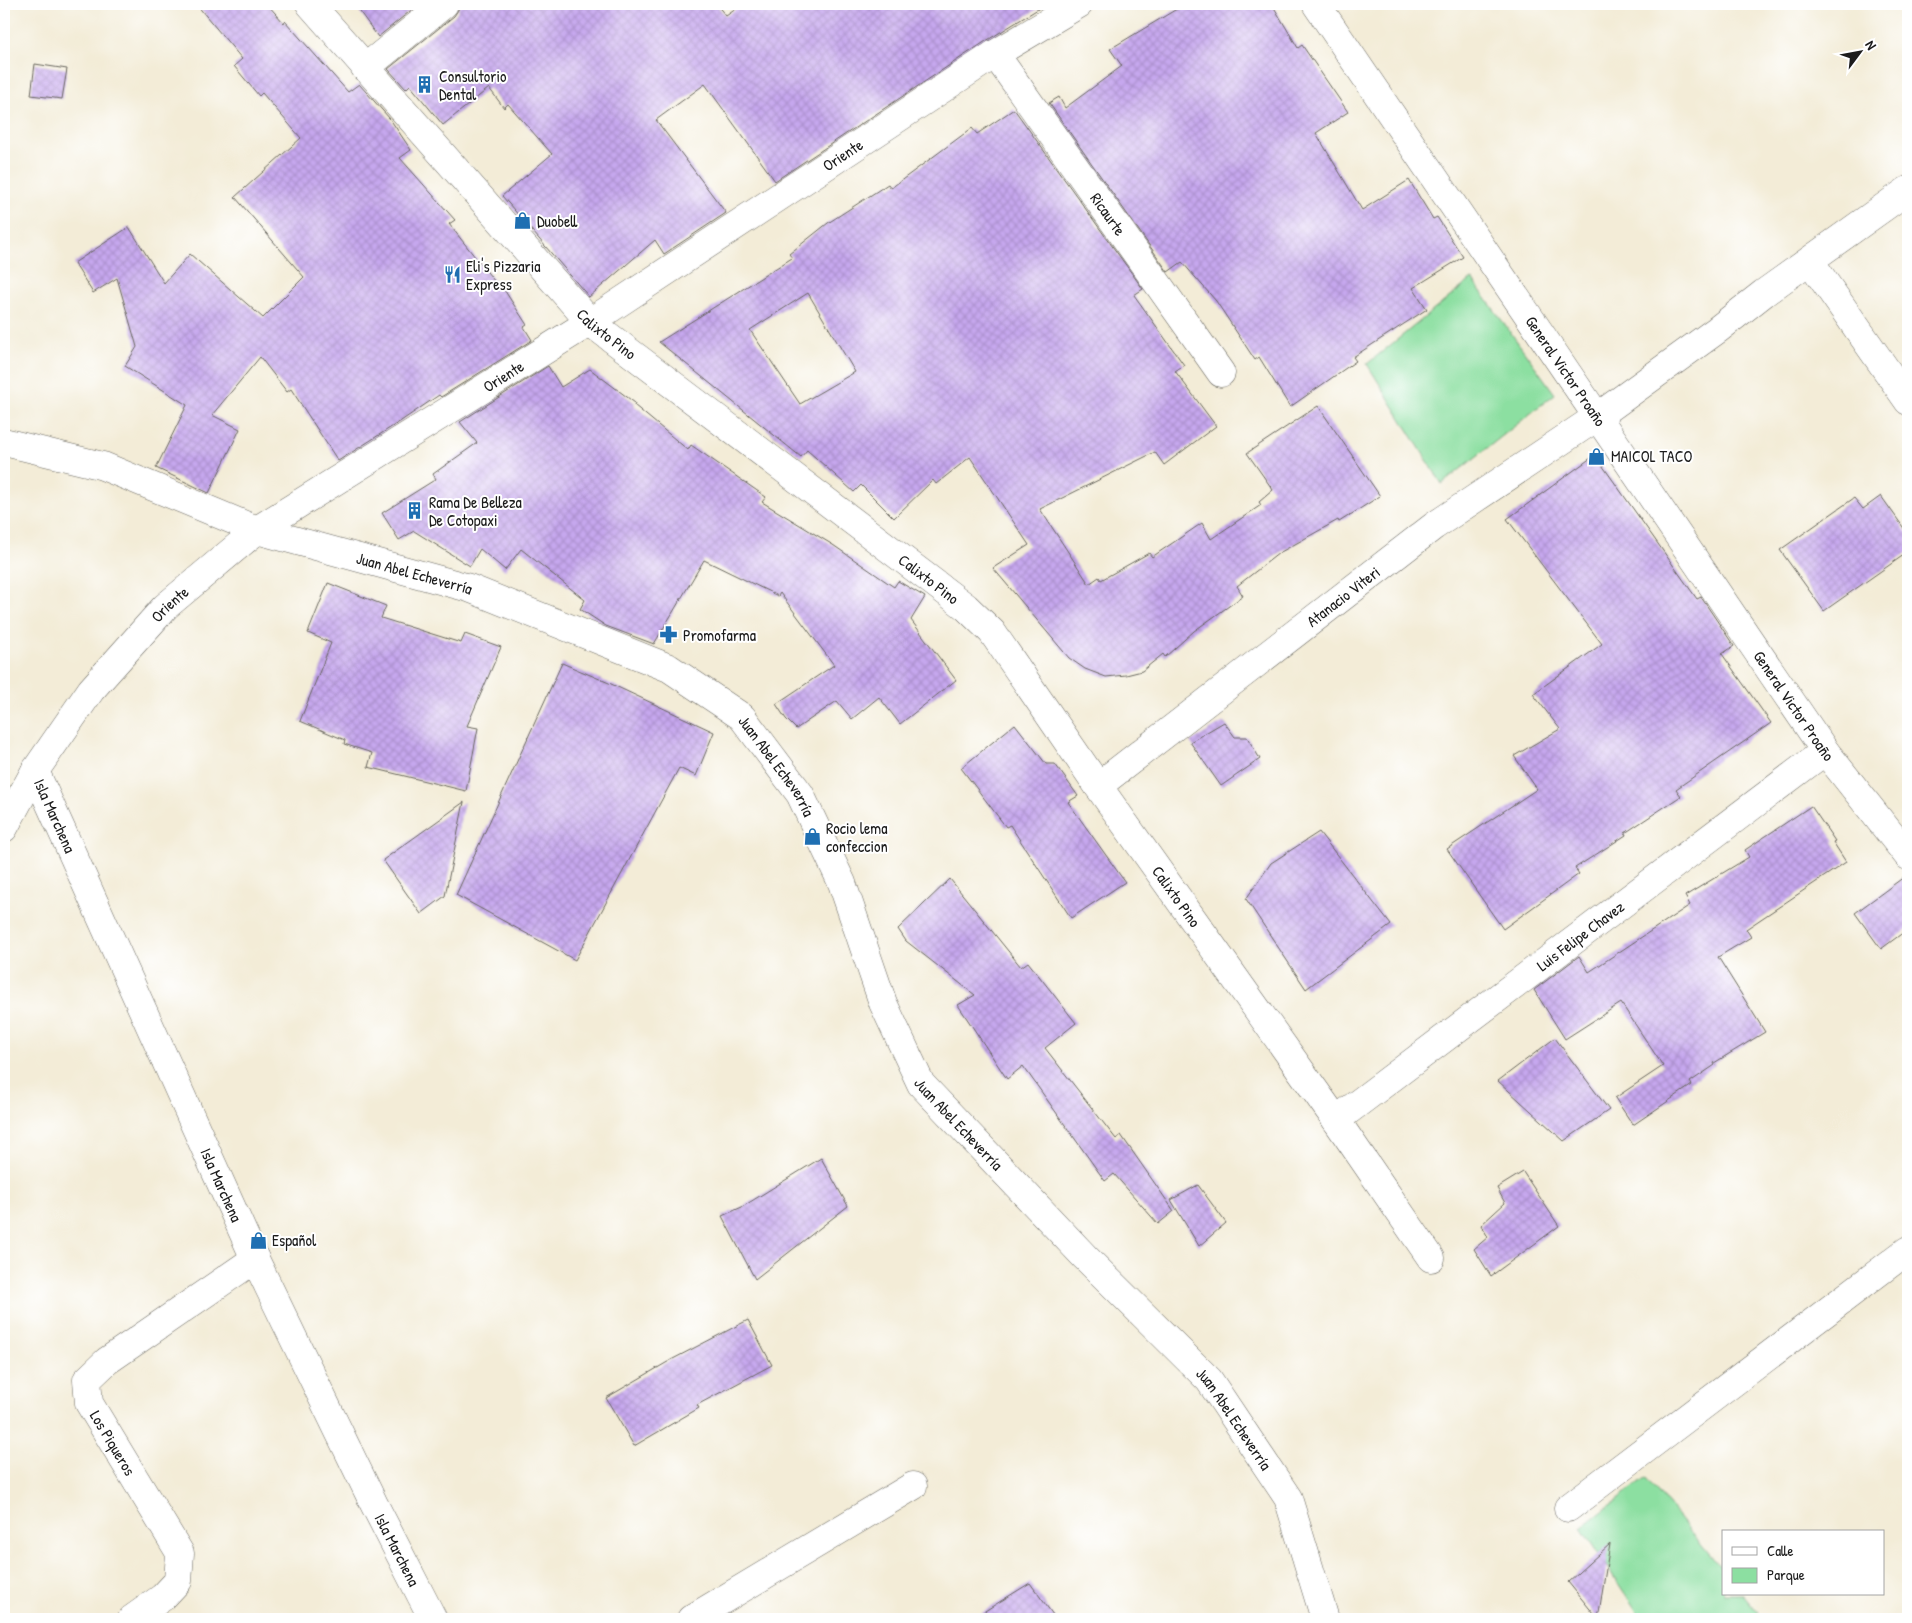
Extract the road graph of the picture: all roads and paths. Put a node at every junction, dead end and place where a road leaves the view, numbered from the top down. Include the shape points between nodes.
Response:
1 (310, 4) edge
2 (444, 4) edge
3 (1079, 4) edge
4 (1316, 4) edge
5 (995, 54) junction
6 (365, 68) junction
7 (1908, 190) edge
8 (1810, 261) junction
9 (590, 322) junction
10 (1221, 374) dead end
11 (1908, 401) edge
12 (1597, 417) junction
13 (4, 442) edge
14 (257, 530) junction
15 (1825, 751) junction
16 (35, 771) junction
17 (1098, 786) junction
18 (4, 828) edge
19 (1908, 856) edge
20 (1336, 1120) junction
21 (1908, 1250) edge
22 (1432, 1258) dead end
23 (255, 1259) junction
24 (913, 1486) dead end
25 (1568, 1508) dead end
26 (132, 1619) edge
27 (433, 1619) edge
28 (691, 1619) edge
29 (1325, 1619) edge

1 - 6 street, Calixto Pino
2 - 6 street
3 - 5 street, Oriente
4 - 12 street, General Victor Proaño
5 - 9 street, Oriente
5 - 10 street, Ricaurte
6 - 9 street, Calixto Pino
7 - 8 street, Atanacio Viteri
8 - 11 street
8 - 12 street, Atanacio Viteri
9 - 14 street, Oriente
9 - 17 street, Calixto Pino via 966,607 992,632
12 - 15 street, General Victor Proaño
12 - 17 street, Atanacio Viteri via 1434,526
13 - 14 street, Juan Abel Echeverría via 103,466
14 - 16 street, Oriente via 165,607 92,690
14 - 29 street, Juan Abel Echeverría via 469,588 669,668 742,717 800,794 842,883 883,1003 921,1084 1085,1257 1209,1380 1288,1498
15 - 19 street, General Victor Proaño
15 - 20 street, Luis Felipe Chavez
16 - 18 street, Oriente
16 - 23 street, Isla Marchena
17 - 20 street, Calixto Pino
20 - 22 street, Calixto Pino
21 - 25 street
23 - 26 street, Los Piqueros via 107,1361 87,1380 89,1403 180,1553 178,1581 163,1597
23 - 27 street, Isla Marchena
24 - 28 street

